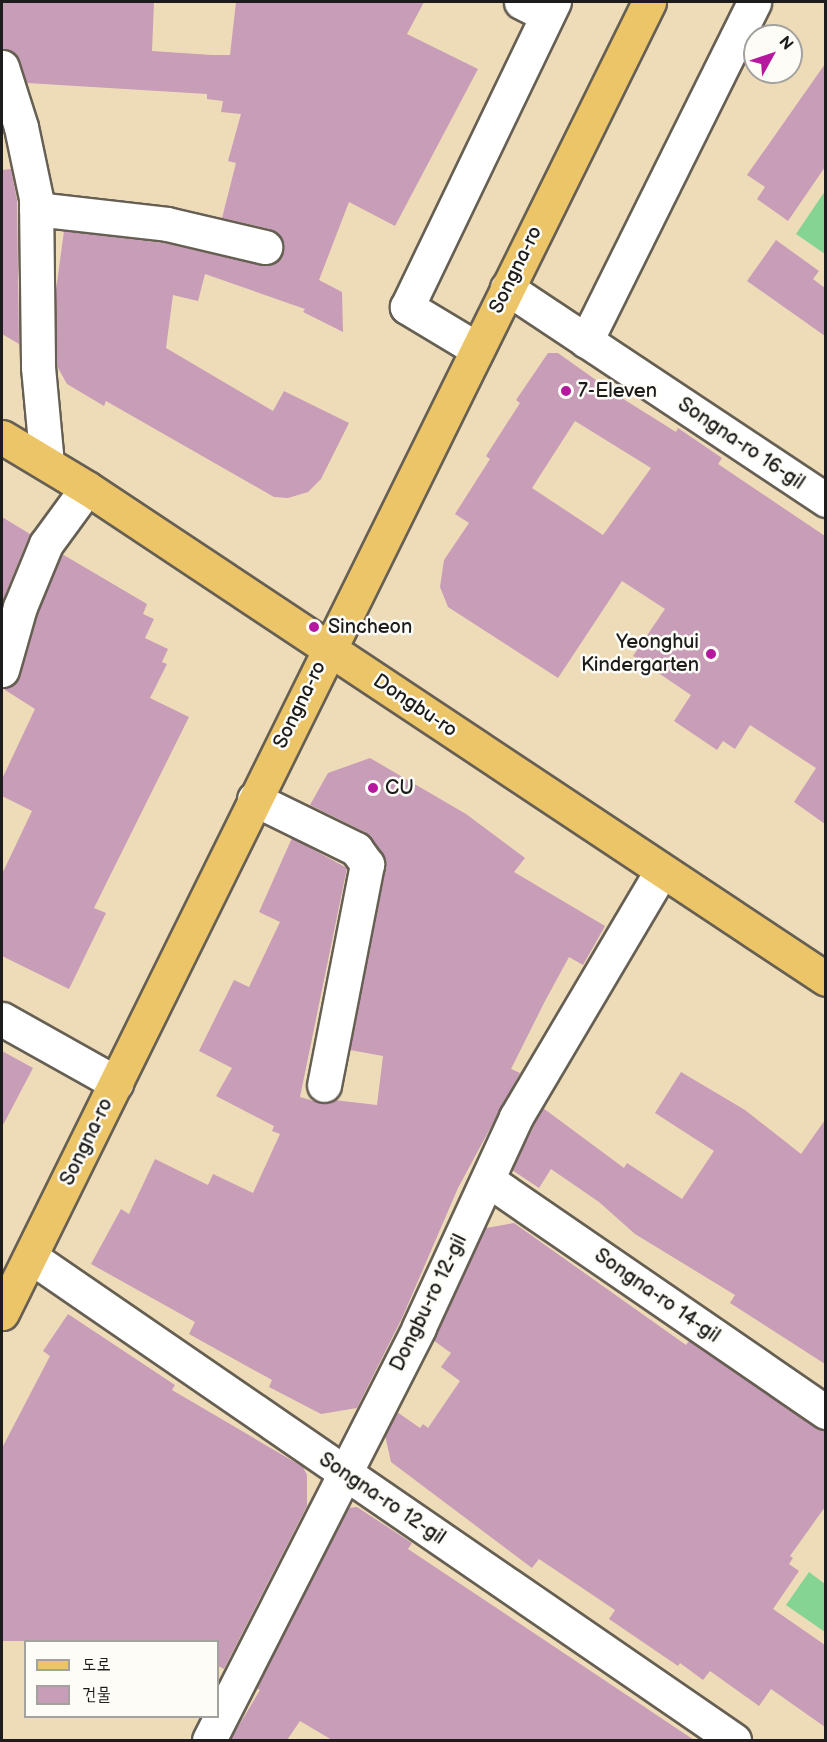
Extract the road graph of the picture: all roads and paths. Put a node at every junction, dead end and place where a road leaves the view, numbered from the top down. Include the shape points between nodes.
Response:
1 (649, 2) edge
2 (754, 2) edge
3 (540, 6) edge
4 (2, 67) edge
5 (36, 209) junction
6 (265, 247) dead end
7 (507, 288) junction
8 (586, 340) junction
9 (477, 349) junction
10 (2, 437) edge
11 (47, 464) junction
12 (87, 488) junction
13 (825, 500) edge
14 (329, 649) junction
15 (2, 670) edge
16 (254, 799) junction
17 (661, 872) junction
18 (825, 979) edge
19 (2, 1019) edge
20 (116, 1083) junction
21 (324, 1085) dead end
22 (488, 1180) junction
23 (31, 1257) junction
24 (2, 1313) edge
25 (825, 1412) edge
26 (343, 1472) junction
27 (209, 1740) edge
28 (734, 1740) edge

1 - 7 main road, Songna-ro
2 - 8 street
3 - 9 street via 406,308
4 - 5 street via 21,127
5 - 6 street via 167,224
5 - 11 street via 38,367
7 - 8 street, Songna-ro 16-gil
7 - 9 main road, Songna-ro
8 - 13 street, Songna-ro 16-gil
9 - 14 main road, Songna-ro
10 - 11 main road, Dongbu-ro
11 - 12 main road, Dongbu-ro
12 - 14 main road, Dongbu-ro
12 - 15 street via 46,544 20,607
14 - 16 main road, Songna-ro
14 - 17 main road, Dongbu-ro
16 - 20 main road, Songna-ro
16 - 21 street via 356,849 367,864
17 - 18 main road, Dongbu-ro
17 - 22 street, Dongbu-ro 12-gil via 516,1117
19 - 20 street
20 - 23 main road, Songna-ro
22 - 25 street, Songna-ro 14-gil
22 - 26 street, Dongbu-ro 12-gil
23 - 24 main road, Songna-ro
23 - 26 street, Songna-ro 12-gil
26 - 27 street, Dongbu-ro 12-gil
26 - 28 street, Songna-ro 12-gil

